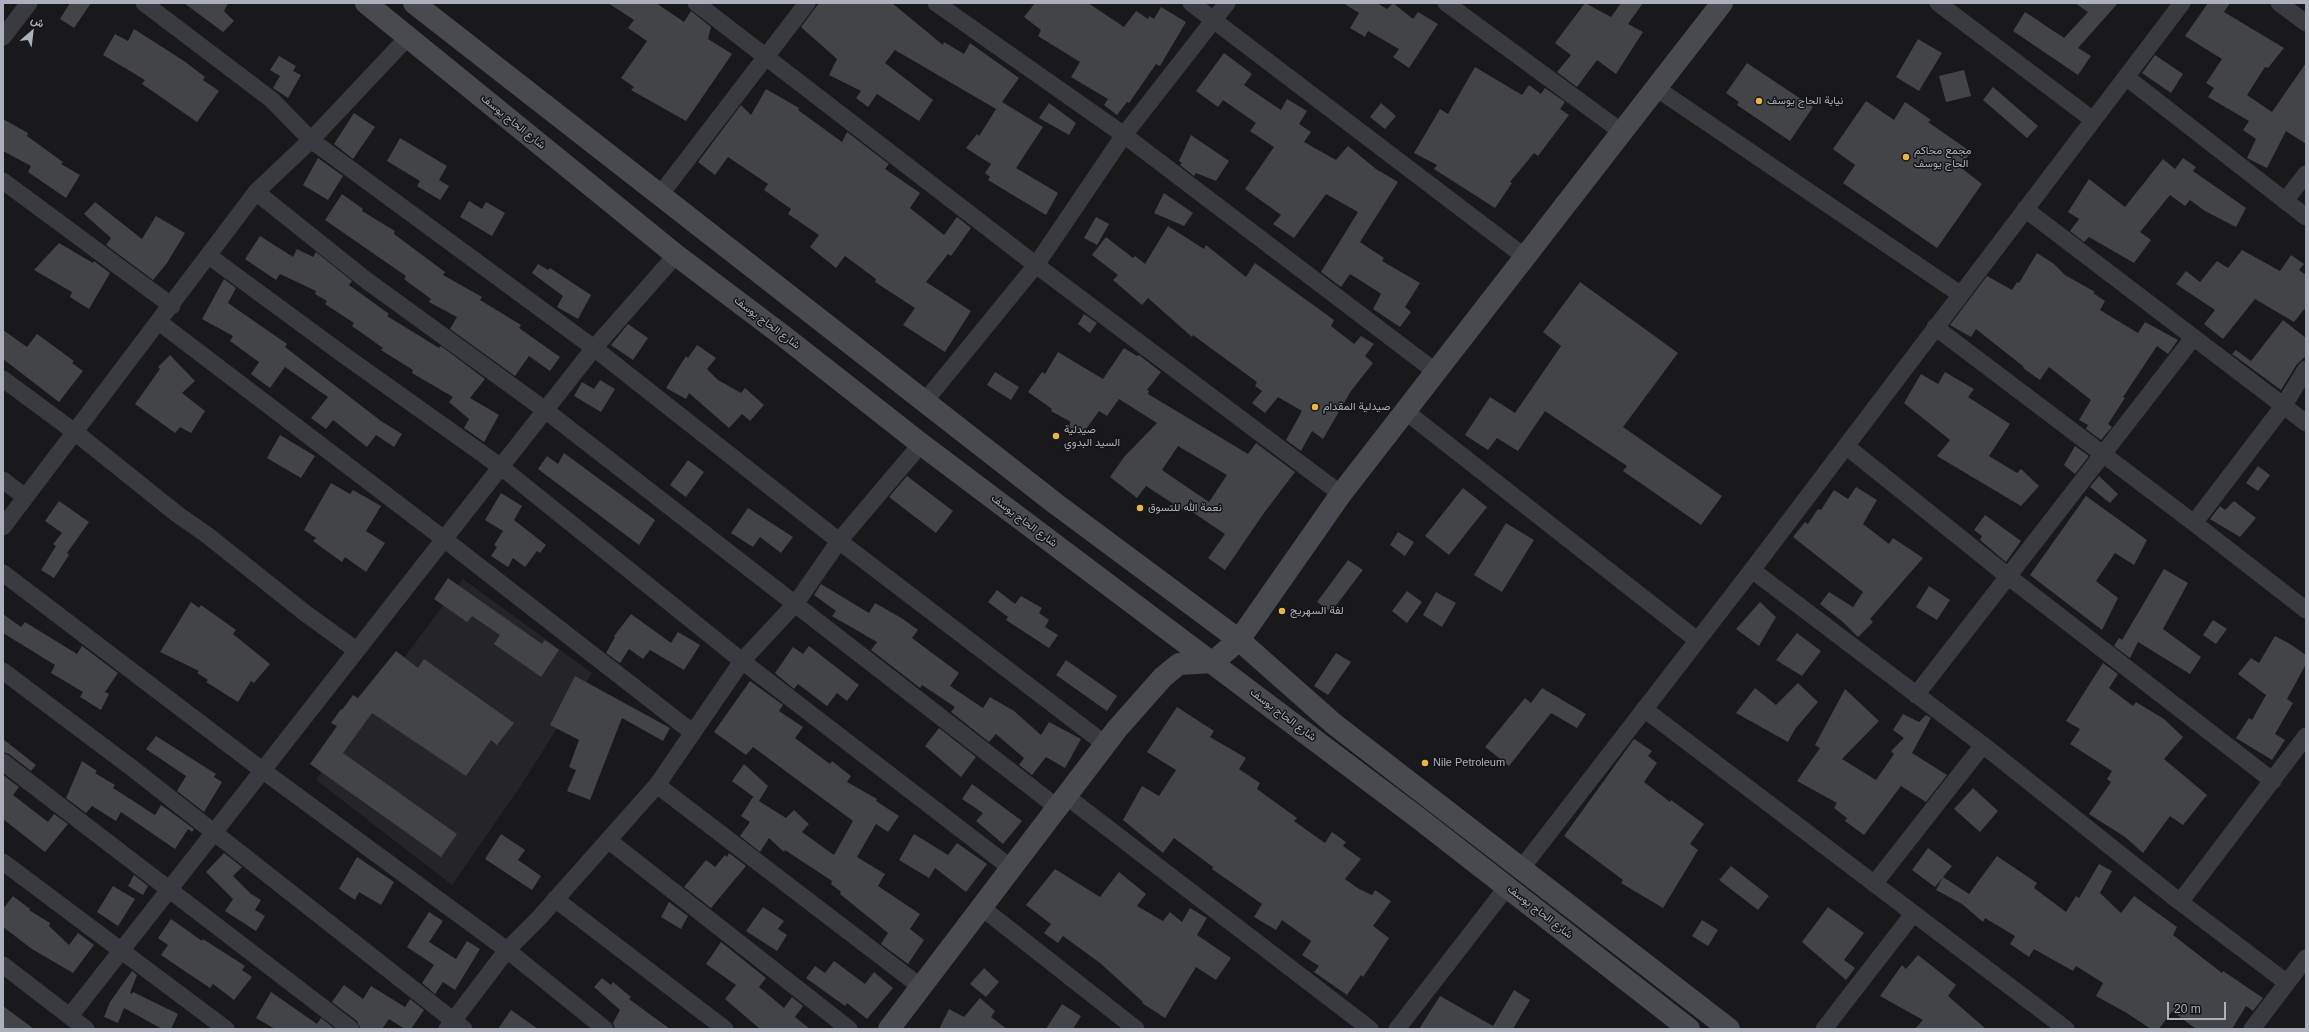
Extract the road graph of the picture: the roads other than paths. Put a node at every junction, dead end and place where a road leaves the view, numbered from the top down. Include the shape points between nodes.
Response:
1 (29, 3) edge
2 (144, 3) edge
3 (366, 3) edge
4 (696, 3) edge
5 (807, 3) edge
6 (936, 3) edge
7 (1191, 3) edge
8 (1227, 3) edge
9 (1446, 3) edge
10 (2182, 3) edge
11 (2279, 3) edge
12 (419, 4) edge
13 (1719, 4) edge
14 (1948, 6) edge
15 (1214, 19) junction
16 (2306, 23) edge
17 (409, 36) junction
18 (3, 37) edge
19 (767, 57) junction
20 (2126, 77) junction
21 (1656, 88) junction
22 (2093, 120) junction
23 (1622, 132) junction
24 (1124, 134) junction
25 (311, 140) junction
26 (2306, 174) edge
27 (3, 181) edge
28 (256, 192) junction
29 (660, 195) junction
30 (2285, 201) junction
31 (2025, 209) junction
32 (2306, 217) edge
33 (676, 255) junction
34 (209, 256) junction
35 (1525, 257) junction
36 (1036, 265) junction
37 (1960, 294) junction
38 (172, 306) junction
39 (159, 322) junction
40 (1935, 327) junction
41 (2193, 338) junction
42 (594, 348) junction
43 (2306, 370) edge
44 (1436, 372) junction
45 (3, 379) edge
46 (925, 401) junction
47 (2284, 405) junction
48 (545, 410) junction
49 (1405, 412) junction
50 (2306, 423) edge
51 (76, 433) junction
52 (921, 444) junction
53 (1846, 446) junction
54 (2102, 454) junction
55 (500, 467) junction
56 (3, 480) edge
57 (1341, 494) junction
58 (25, 497) junction
59 (2194, 522) junction
60 (3, 527) edge
61 (444, 539) junction
62 (839, 541) junction
63 (1752, 570) junction
64 (3, 573) edge
65 (2009, 577) junction
66 (796, 603) junction
67 (2306, 610) edge
68 (1239, 640) junction
69 (1697, 640) junction
70 (356, 650) junction
71 (742, 661) junction
72 (1213, 662) junction
73 (3, 671) edge
74 (1916, 695) junction
75 (1644, 709) junction
76 (692, 732) junction
77 (2306, 736) edge
78 (1105, 744) junction
79 (1983, 745) junction
80 (3, 762) edge
81 (262, 770) junction
82 (2273, 781) junction
83 (657, 785) junction
84 (1062, 802) junction
85 (213, 832) junction
86 (608, 840) junction
87 (3, 862) edge
88 (1011, 868) junction
89 (1521, 869) junction
90 (1874, 884) junction
91 (1507, 887) junction
92 (168, 888) junction
93 (555, 899) junction
94 (2180, 902) junction
95 (981, 907) junction
96 (1913, 914) junction
97 (507, 950) junction
98 (120, 952) junction
99 (2306, 958) edge
100 (3, 965) edge
101 (2286, 982) junction
102 (921, 988) junction
103 (70, 1016) junction
104 (455, 1026) edge
105 (86, 1029) edge
106 (226, 1029) edge
107 (351, 1029) edge
108 (606, 1029) edge
109 (725, 1029) edge
110 (849, 1029) edge
111 (889, 1029) edge
112 (1136, 1029) edge
113 (1370, 1029) edge
114 (1397, 1029) edge
115 (1689, 1029) edge
116 (1729, 1029) edge
117 (1824, 1029) edge
118 (2066, 1029) edge
119 (2252, 1029) edge

1 - 18 street
2 - 25 street via 272,100
3 - 17 main road, شارع الحاج يوسف
4 - 19 street
5 - 19 street
6 - 24 street
7 - 15 street
8 - 15 street
9 - 23 street
10 - 20 street
11 - 16 street
12 - 29 main road, شارع الحاج يوسف
13 - 21 main road
14 - 22 street
15 - 24 street
15 - 35 street
17 - 25 street
17 - 33 main road, شارع الحاج يوسف
19 - 29 street
19 - 36 street
20 - 22 street
20 - 30 street
21 - 23 main road
21 - 37 street
22 - 31 street
23 - 35 main road
24 - 36 street
24 - 44 street
25 - 28 street
25 - 42 street
26 - 30 street
27 - 38 street
28 - 34 street
28 - 48 street via 366,280
29 - 46 main road, شارع الحاج يوسف
30 - 32 street
31 - 37 street
31 - 41 street
33 - 42 street
33 - 52 main road, شارع الحاج يوسف
34 - 38 street
34 - 55 street
35 - 44 main road
36 - 46 street
36 - 57 street
37 - 40 street
38 - 39 street
39 - 51 street
39 - 61 street
40 - 53 street
40 - 54 street
41 - 47 street
41 - 54 street
42 - 48 street
42 - 62 street
43 - 47 street
44 - 49 main road
45 - 51 street
46 - 68 main road, شارع الحاج يوسف via 1056,504
47 - 50 street
47 - 59 street
48 - 55 street
48 - 66 street
49 - 57 main road
49 - 69 street
51 - 58 street
51 - 70 street via 177,514
52 - 62 street
52 - 72 main road, شارع الحاج يوسف
53 - 63 street
53 - 65 street
54 - 59 street
54 - 65 street
55 - 61 street
55 - 71 street
56 - 58 street
57 - 68 main road
58 - 60 street
59 - 67 street
61 - 70 street
61 - 76 street
62 - 66 street
62 - 78 street
63 - 69 street
63 - 74 street
64 - 81 street
65 - 74 street
65 - 82 street
66 - 71 street
66 - 84 street
68 - 72 main road
68 - 89 main road, شارع الحاج يوسف via 1334,724
69 - 75 street
70 - 81 street
71 - 76 street
71 - 88 street
72 - 78 main road via 1179,664 1163,677
72 - 91 main road, شارع الحاج يوسف
73 - 85 street
74 - 79 street
75 - 89 street
75 - 90 street
76 - 83 street
77 - 82 street
78 - 84 main road
79 - 90 street
79 - 94 street
80 - 92 street
81 - 85 street
81 - 97 street
82 - 94 street
83 - 86 street
83 - 102 street
84 - 88 main road
84 - 113 street
85 - 92 street
85 - 104 street
86 - 93 street
86 - 110 street
87 - 98 street
88 - 95 main road
89 - 116 main road, شارع الحاج يوسف
90 - 96 street
91 - 114 street
91 - 115 main road, شارع الحاج يوسف
92 - 98 street
92 - 107 street
93 - 97 street
93 - 109 street
94 - 101 street
95 - 102 main road
95 - 112 street
96 - 117 street
96 - 118 street
97 - 104 street
97 - 108 street
98 - 103 street
98 - 106 street
99 - 101 street
100 - 103 street
101 - 119 street
102 - 111 main road
103 - 105 street

